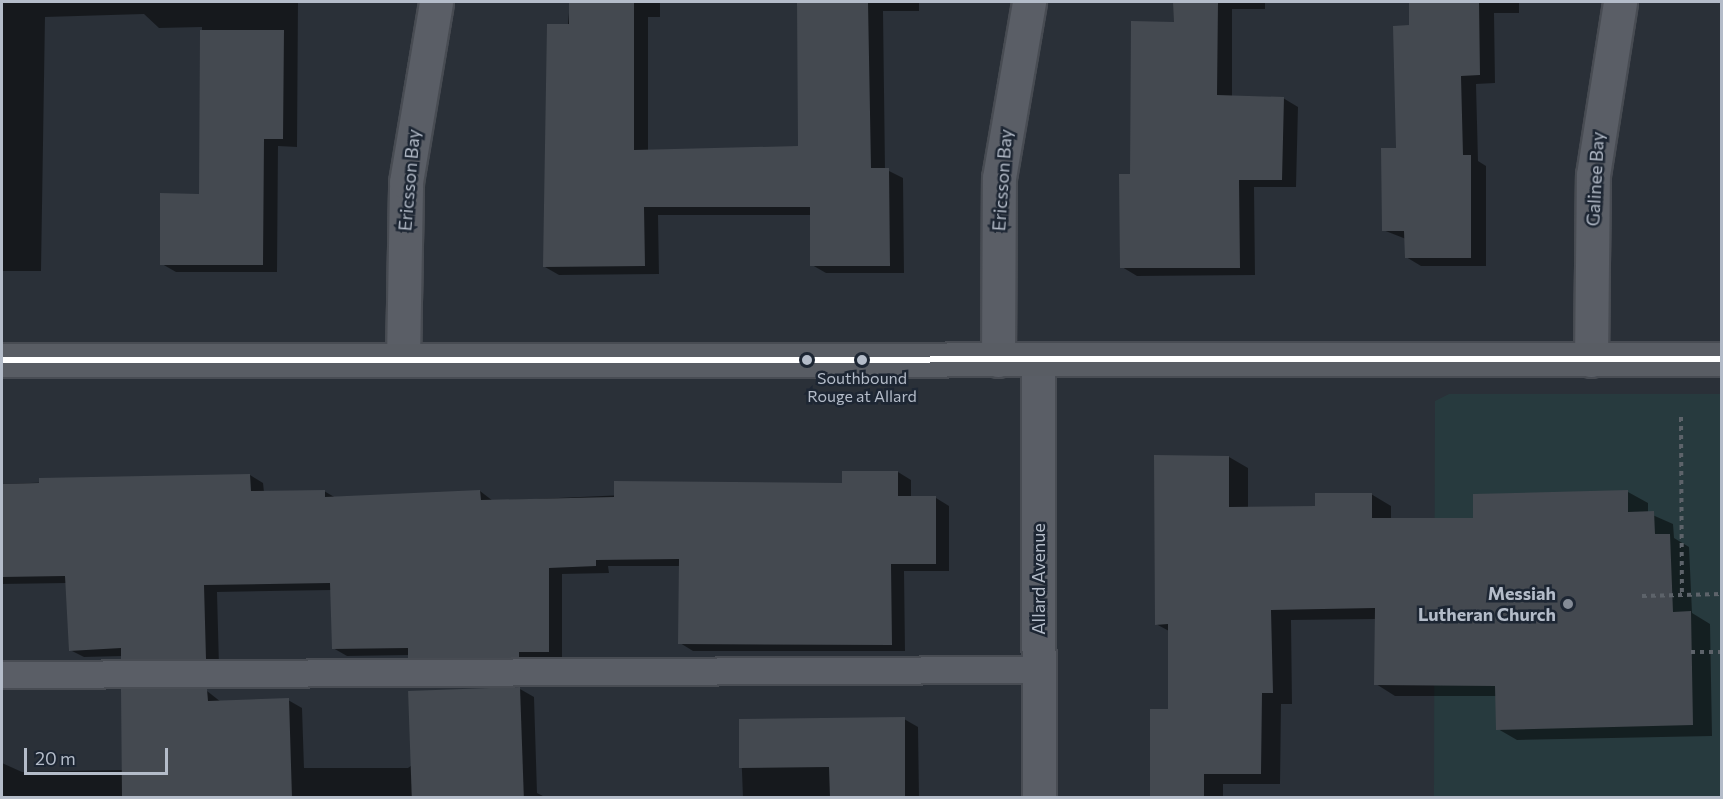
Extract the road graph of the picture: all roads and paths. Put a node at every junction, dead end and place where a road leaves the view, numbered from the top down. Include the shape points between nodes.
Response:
1 (436, 2) edge
2 (1029, 2) edge
3 (1620, 2) edge
4 (1722, 359) edge
5 (2, 360) edge
6 (403, 360) junction
7 (998, 360) junction
8 (1591, 360) junction
9 (1038, 361) junction
10 (1681, 417) dead end
11 (1722, 594) edge
12 (1682, 595) junction
13 (1642, 596) dead end
14 (1691, 652) dead end
15 (1722, 652) edge
16 (1038, 670) junction
17 (2, 675) edge
18 (1039, 798) edge

1 - 6 street, Ericsson Bay via 406,182
2 - 7 street, Ericsson Bay via 999,178
3 - 8 street, Galinee Bay via 1593,175
4 - 8 street
5 - 6 street
6 - 7 street
7 - 9 street
8 - 9 street
9 - 16 street, Allard Avenue
10 - 12 path
11 - 12 path
12 - 13 path
14 - 15 path
16 - 17 lane
16 - 18 street, Allard Avenue

